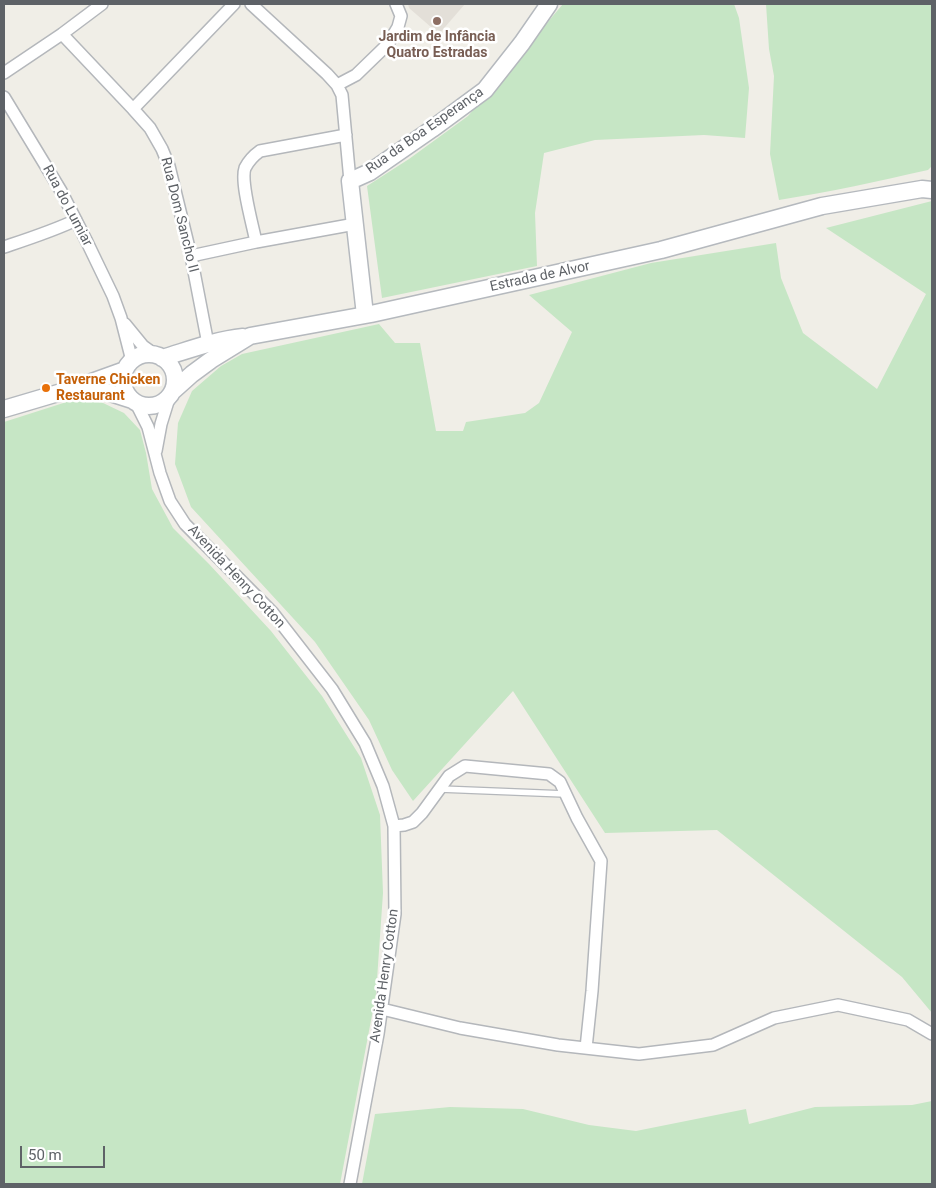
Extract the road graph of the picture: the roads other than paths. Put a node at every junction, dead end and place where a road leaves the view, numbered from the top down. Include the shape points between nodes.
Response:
1 (102, 4) edge
2 (234, 4) edge
3 (251, 4) edge
4 (396, 4) edge
5 (549, 4) edge
6 (62, 34) junction
7 (4, 73) edge
8 (337, 85) junction
9 (4, 98) edge
10 (133, 109) junction
11 (346, 135) junction
12 (350, 181) junction
13 (929, 188) edge
14 (76, 220) junction
15 (355, 224) junction
16 (256, 242) junction
17 (4, 247) edge
18 (191, 256) junction
19 (365, 315) junction
20 (121, 318) junction
21 (250, 336) junction
22 (208, 344) junction
23 (159, 357) junction
24 (128, 366) junction
25 (75, 388) junction
26 (172, 393) junction
27 (134, 401) junction
28 (4, 409) edge
29 (155, 453) junction
30 (440, 789) junction
31 (566, 794) junction
32 (394, 826) junction
33 (382, 1009) junction
34 (932, 1034) edge
35 (586, 1048) junction
36 (350, 1184) edge

1 - 6 street
2 - 10 street
3 - 8 street
4 - 8 street via 401,16 388,44 356,76
5 - 12 street, Rua da Boa Esperança via 485,90 370,172
6 - 7 street
6 - 10 street, Rua Dom Sancho II
8 - 11 street via 342,95
9 - 14 street, Rua do Lumiar
10 - 18 street, Rua Dom Sancho II via 150,128 169,166
11 - 12 street
11 - 16 street via 260,151 250,159 244,181
12 - 15 street
13 - 19 street, Estrada de Alvor via 822,206 662,250
14 - 17 street
14 - 20 street, Rua do Lumiar
15 - 16 street
15 - 19 street
16 - 18 street
18 - 22 street, Rua Dom Sancho II
19 - 21 street, Estrada de Alvor
20 - 23 street via 143,346
20 - 24 street
21 - 22 street, Estrada de Alvor
21 - 26 street, Estrada de Alvor via 211,360
22 - 23 street, Estrada de Alvor
23 - 24 street, Estrada de Alvor via 141,356
23 - 26 street via 173,370
24 - 25 street, Estrada de Alvor
24 - 27 street via 124,386
25 - 27 street, Estrada de Alvor via 107,392
25 - 28 street, Estrada de Alvor
26 - 27 street, Estrada de Alvor via 157,405 147,406
26 - 29 street
27 - 29 street, Avenida Henry Cotton via 148,427
29 - 32 street, Avenida Henry Cotton via 170,501 185,524 273,613 332,689 365,743 383,786
30 - 31 lane
30 - 31 street via 449,776 464,766 549,774 560,782
30 - 32 street via 413,822
31 - 35 street via 601,861
32 - 33 street, Avenida Henry Cotton via 395,914
33 - 35 street via 460,1028
33 - 36 street, Avenida Henry Cotton
34 - 35 street via 908,1020 838,1006 774,1018 713,1045 639,1054

